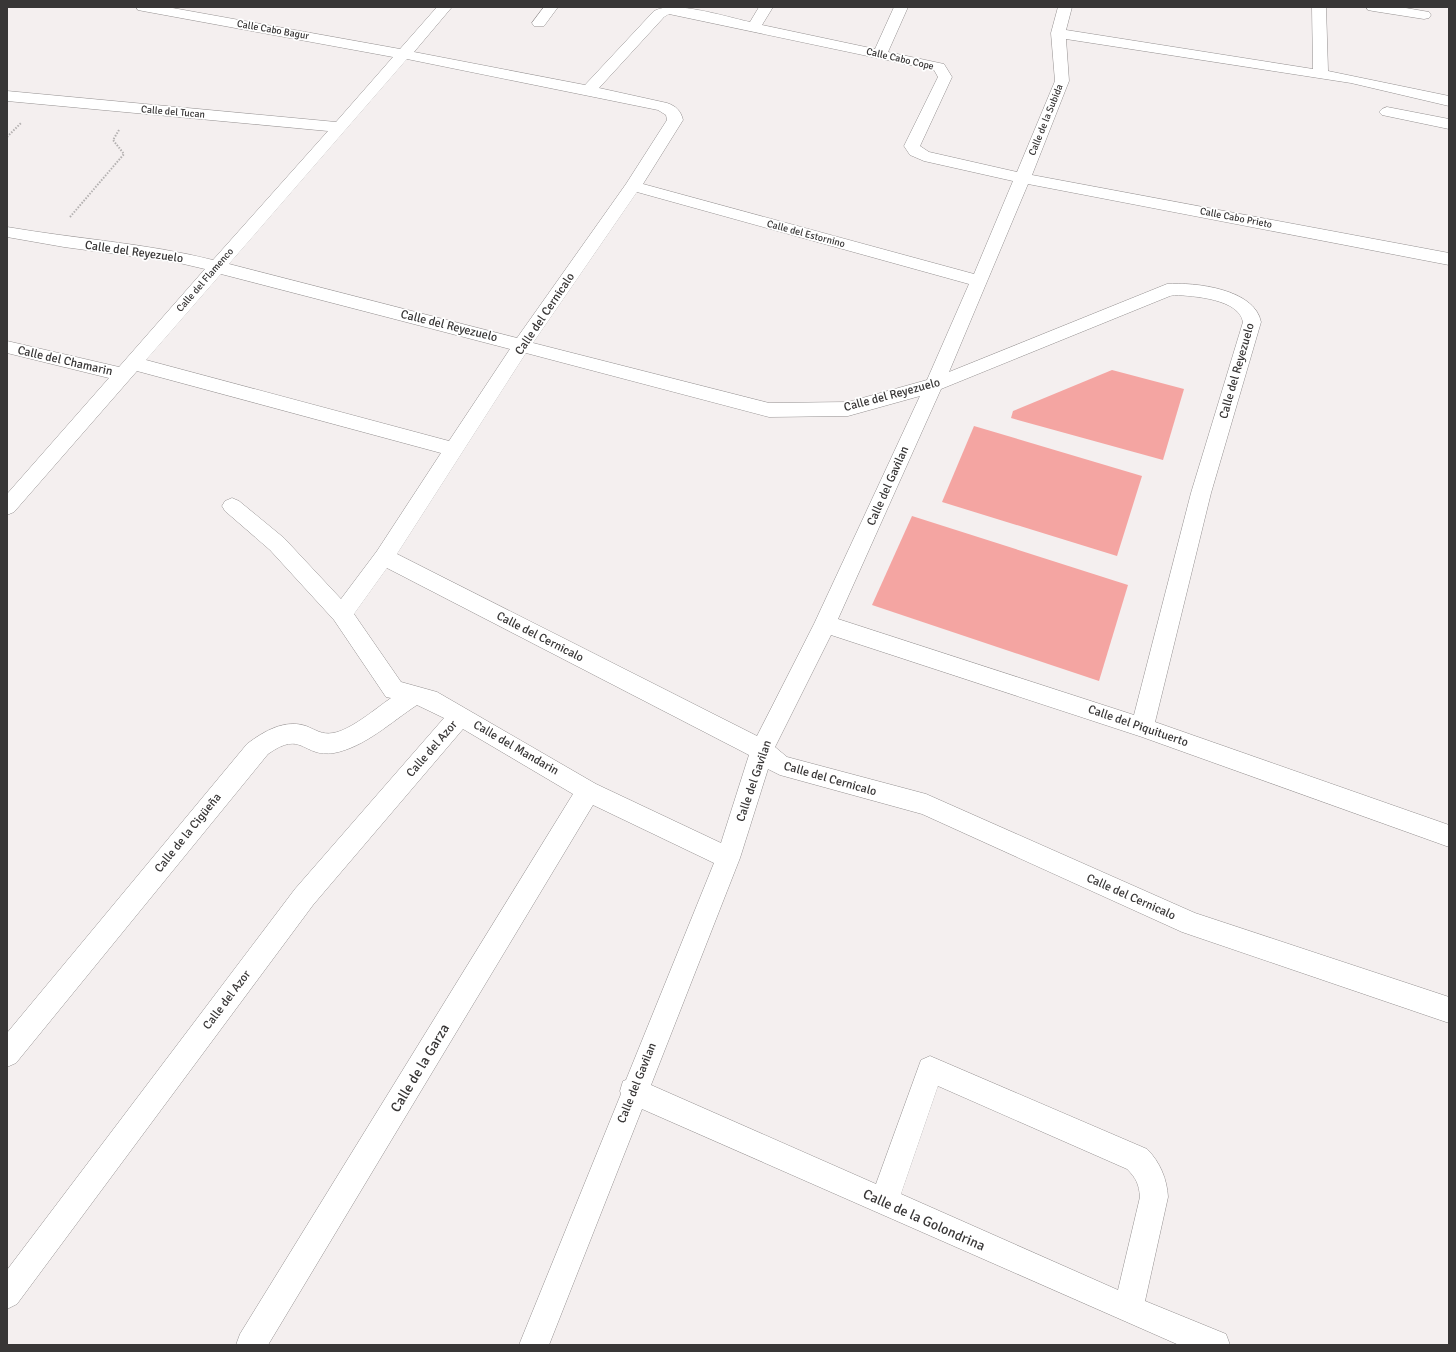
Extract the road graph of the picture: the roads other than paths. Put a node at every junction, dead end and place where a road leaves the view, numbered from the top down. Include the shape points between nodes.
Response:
1 (144, 7) edge
2 (445, 7) edge
3 (551, 7) edge
4 (766, 7) edge
5 (901, 7) edge
6 (1065, 7) edge
7 (1319, 7) edge
8 (1373, 7) edge
9 (1424, 14) dead end
10 (539, 23) dead end
11 (754, 27) junction
12 (1058, 33) junction
13 (403, 54) junction
14 (880, 54) junction
15 (1321, 75) junction
16 (589, 90) junction
17 (7, 96) edge
18 (1449, 101) edge
19 (1387, 112) dead end
20 (1449, 124) edge
21 (338, 127) junction
22 (1024, 178) junction
23 (633, 186) junction
24 (1002, 229) joint
25 (7, 232) edge
26 (1449, 259) edge
27 (218, 267) junction
28 (980, 281) junction
29 (522, 345) junction
30 (7, 347) edge
31 (128, 369) junction
32 (934, 384) junction
33 (455, 450) junction
34 (232, 506) dead end
35 (7, 507) edge
36 (384, 557) junction
37 (342, 614) junction
38 (825, 624) junction
39 (414, 695) junction
40 (460, 716) junction
41 (1142, 726) junction
42 (762, 750) junction
43 (588, 790) junction
44 (1449, 836) edge
45 (728, 858) junction
46 (1449, 1010) edge
47 (7, 1054) edge
48 (633, 1091) junction
49 (884, 1202) junction
50 (7, 1294) edge
51 (1128, 1309) junction
52 (251, 1345) edge
53 (534, 1345) edge
54 (1215, 1345) edge

1 - 13 street, Calle Cabo Bagur
2 - 13 street, Calle del Flamenco
3 - 10 street
4 - 11 street
5 - 14 street
6 - 12 street, Calle de la Subida
7 - 15 street
8 - 9 street
11 - 14 street, Calle Cabo Cope
11 - 16 street, Calle Cabo Cope via 667,10 653,20
12 - 15 street
12 - 22 street, Calle de la Subida via 1062,81
13 - 16 street, Calle del Cernicalo
13 - 21 street, Calle del Flamenco
14 - 22 street, Calle Cabo Cope via 934,65 944,74 944,80 912,144 916,152 924,156
15 - 18 street
16 - 23 street, Calle del Cernicalo via 662,106 674,116 675,120
17 - 21 street, Calle del Tucan
19 - 20 street
21 - 27 street, Calle del Flamenco
22 - 24 street, Calle de la Subida
22 - 26 street, Calle Cabo Prieto
23 - 28 street, Calle del Estornino
23 - 29 street, Calle del Cernicalo
24 - 28 street, Calle del Gavilan
25 - 27 street, Calle del Reyezuelo via 175,256
27 - 29 street, Calle del Reyezuelo
27 - 31 street, Calle del Flamenco
28 - 32 street, Calle del Gavilan
29 - 32 street, Calle del Reyezuelo via 769,410 848,409
29 - 33 street, Calle del Cernicalo
30 - 31 street, Calle del Chamarin
31 - 33 street, Calle del Chamarin
31 - 35 street, Calle del Flamenco
32 - 38 street, Calle del Gavilan
32 - 41 street, Calle del Reyezuelo via 1167,290 1195,290 1237,302 1248,311 1252,322 1201,493
33 - 36 street, Calle del Cernicalo
34 - 37 street, Calle del Mandarin via 277,544
36 - 37 street
36 - 42 street, Calle del Cernicalo
37 - 39 street, Calle del Mandarin via 394,690
38 - 41 street, Calle del Piquituerto
38 - 42 street, Calle del Gavilan
39 - 40 street, Calle del Mandarin via 429,699
39 - 47 street, Calle de la Cigüeña via 345,740 321,743 303,734 290,734 277,736 265,742
40 - 43 street, Calle del Mandarin
40 - 50 street, Calle del Azor via 304,897
41 - 44 street, Calle del Piquituerto
42 - 45 street, Calle del Gavilan
42 - 46 street, Calle del Cernicalo via 780,765 926,805 1191,924
43 - 45 street, Calle del Mandarin
43 - 52 street, Calle de la Garza
45 - 48 street, Calle del Gavilan
48 - 49 street, Calle de la Golondrina
48 - 53 street, Calle del Gavilan
49 - 51 street, Calle de la Golondrina
49 - 51 street via 930,1069 1137,1159 1151,1176 1154,1197
51 - 54 street, Calle de la Golondrina

